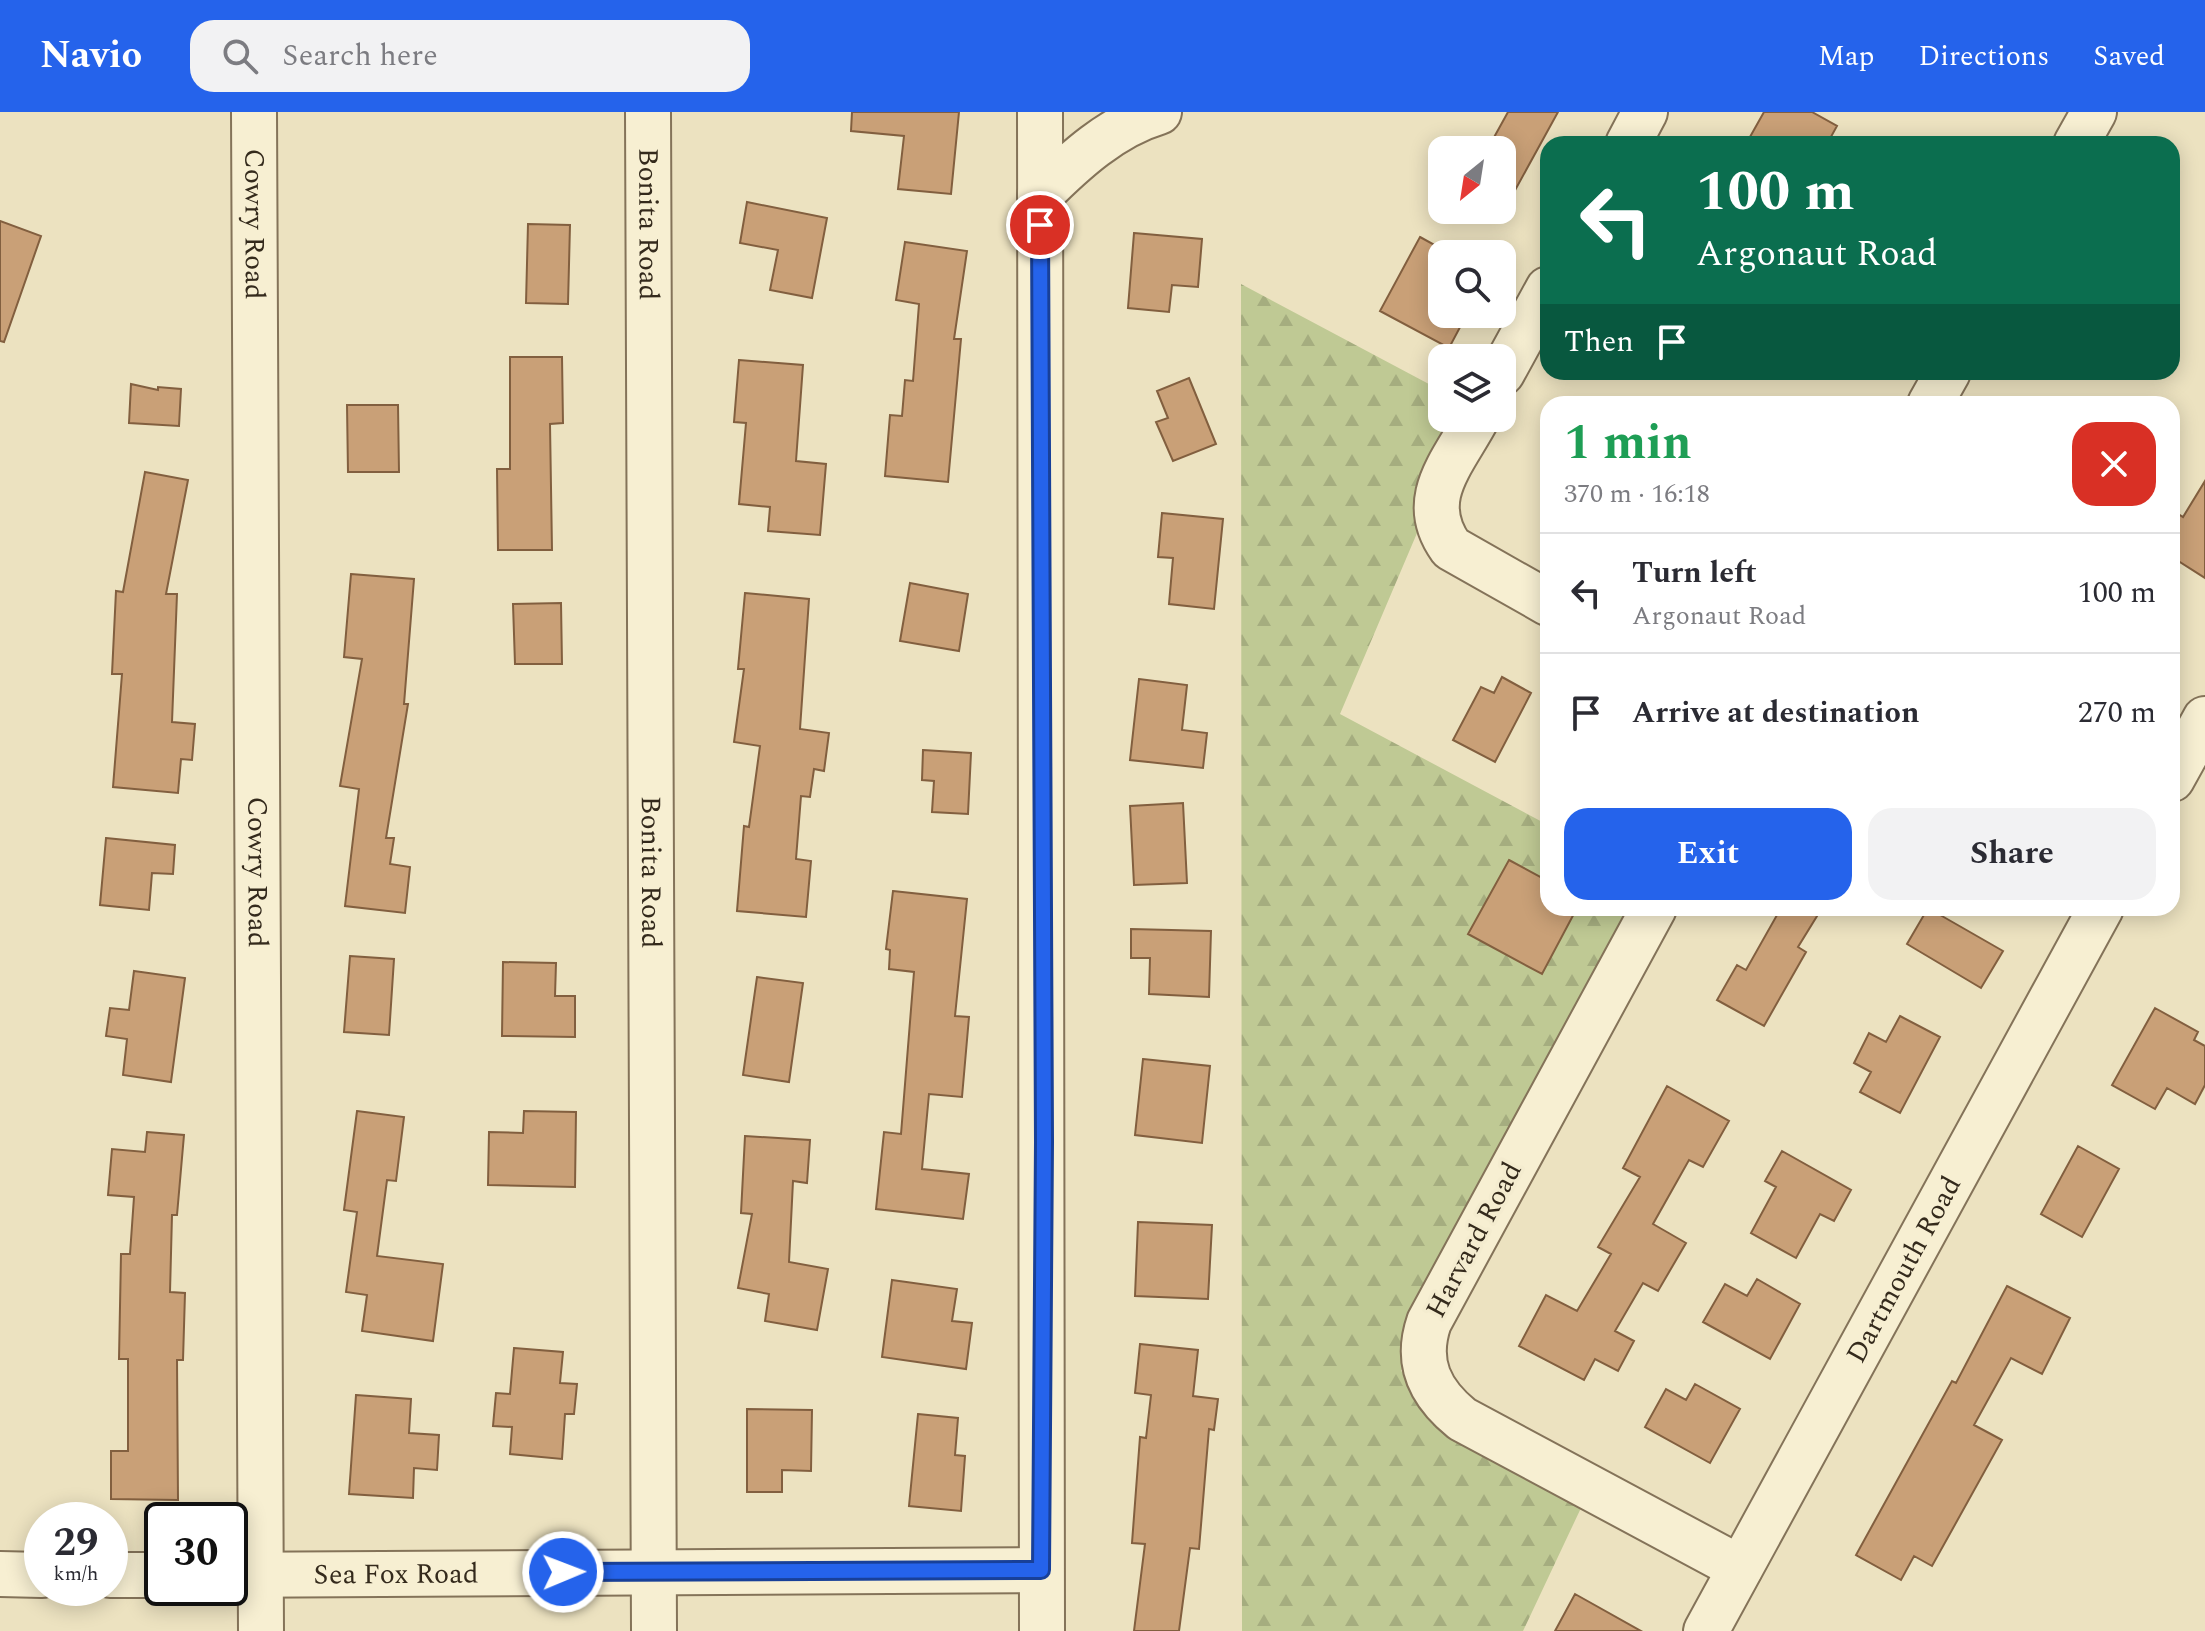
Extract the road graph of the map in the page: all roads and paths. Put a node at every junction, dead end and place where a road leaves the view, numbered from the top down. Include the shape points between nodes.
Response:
1 (254, 112) edge
2 (648, 112) edge
3 (1040, 112) edge
4 (1159, 112) edge
5 (1645, 112) edge
6 (2094, 112) edge
7 (1632, 136) edge
8 (2080, 136) edge
9 (1040, 195) junction
10 (1540, 304) edge
11 (1516, 347) edge
12 (1469, 432) edge
13 (1540, 598) edge
14 (2205, 719) edge
15 (2180, 764) edge
16 (1650, 916) edge
17 (2097, 916) edge
18 (246, 1502) edge
19 (1740, 1568) junction
20 (1041, 1570) junction
21 (654, 1572) junction
22 (0, 1574) edge
23 (24, 1575) edge
24 (248, 1575) edge
25 (248, 1582) edge
26 (261, 1631) edge
27 (654, 1631) edge
28 (1042, 1631) edge
29 (1706, 1631) edge

1 - 18 street, Cowry Road
2 - 21 street, Bonita Road
3 - 9 street
4 - 9 street via 1110,135 1072,162
5 - 7 street
6 - 8 street
9 - 20 street
10 - 11 street
12 - 13 street via 1435,501 1441,534 1451,548
14 - 15 street
16 - 19 street, Harvard Road via 1429,1322 1423,1358 1429,1383 1462,1419
17 - 19 street, Dartmouth Road
19 - 29 street, Dartmouth Road
20 - 21 street, Sea Fox Road
20 - 28 street
21 - 24 street, Sea Fox Road
21 - 27 street, Bonita Road
22 - 23 street
25 - 26 street, Cowry Road

